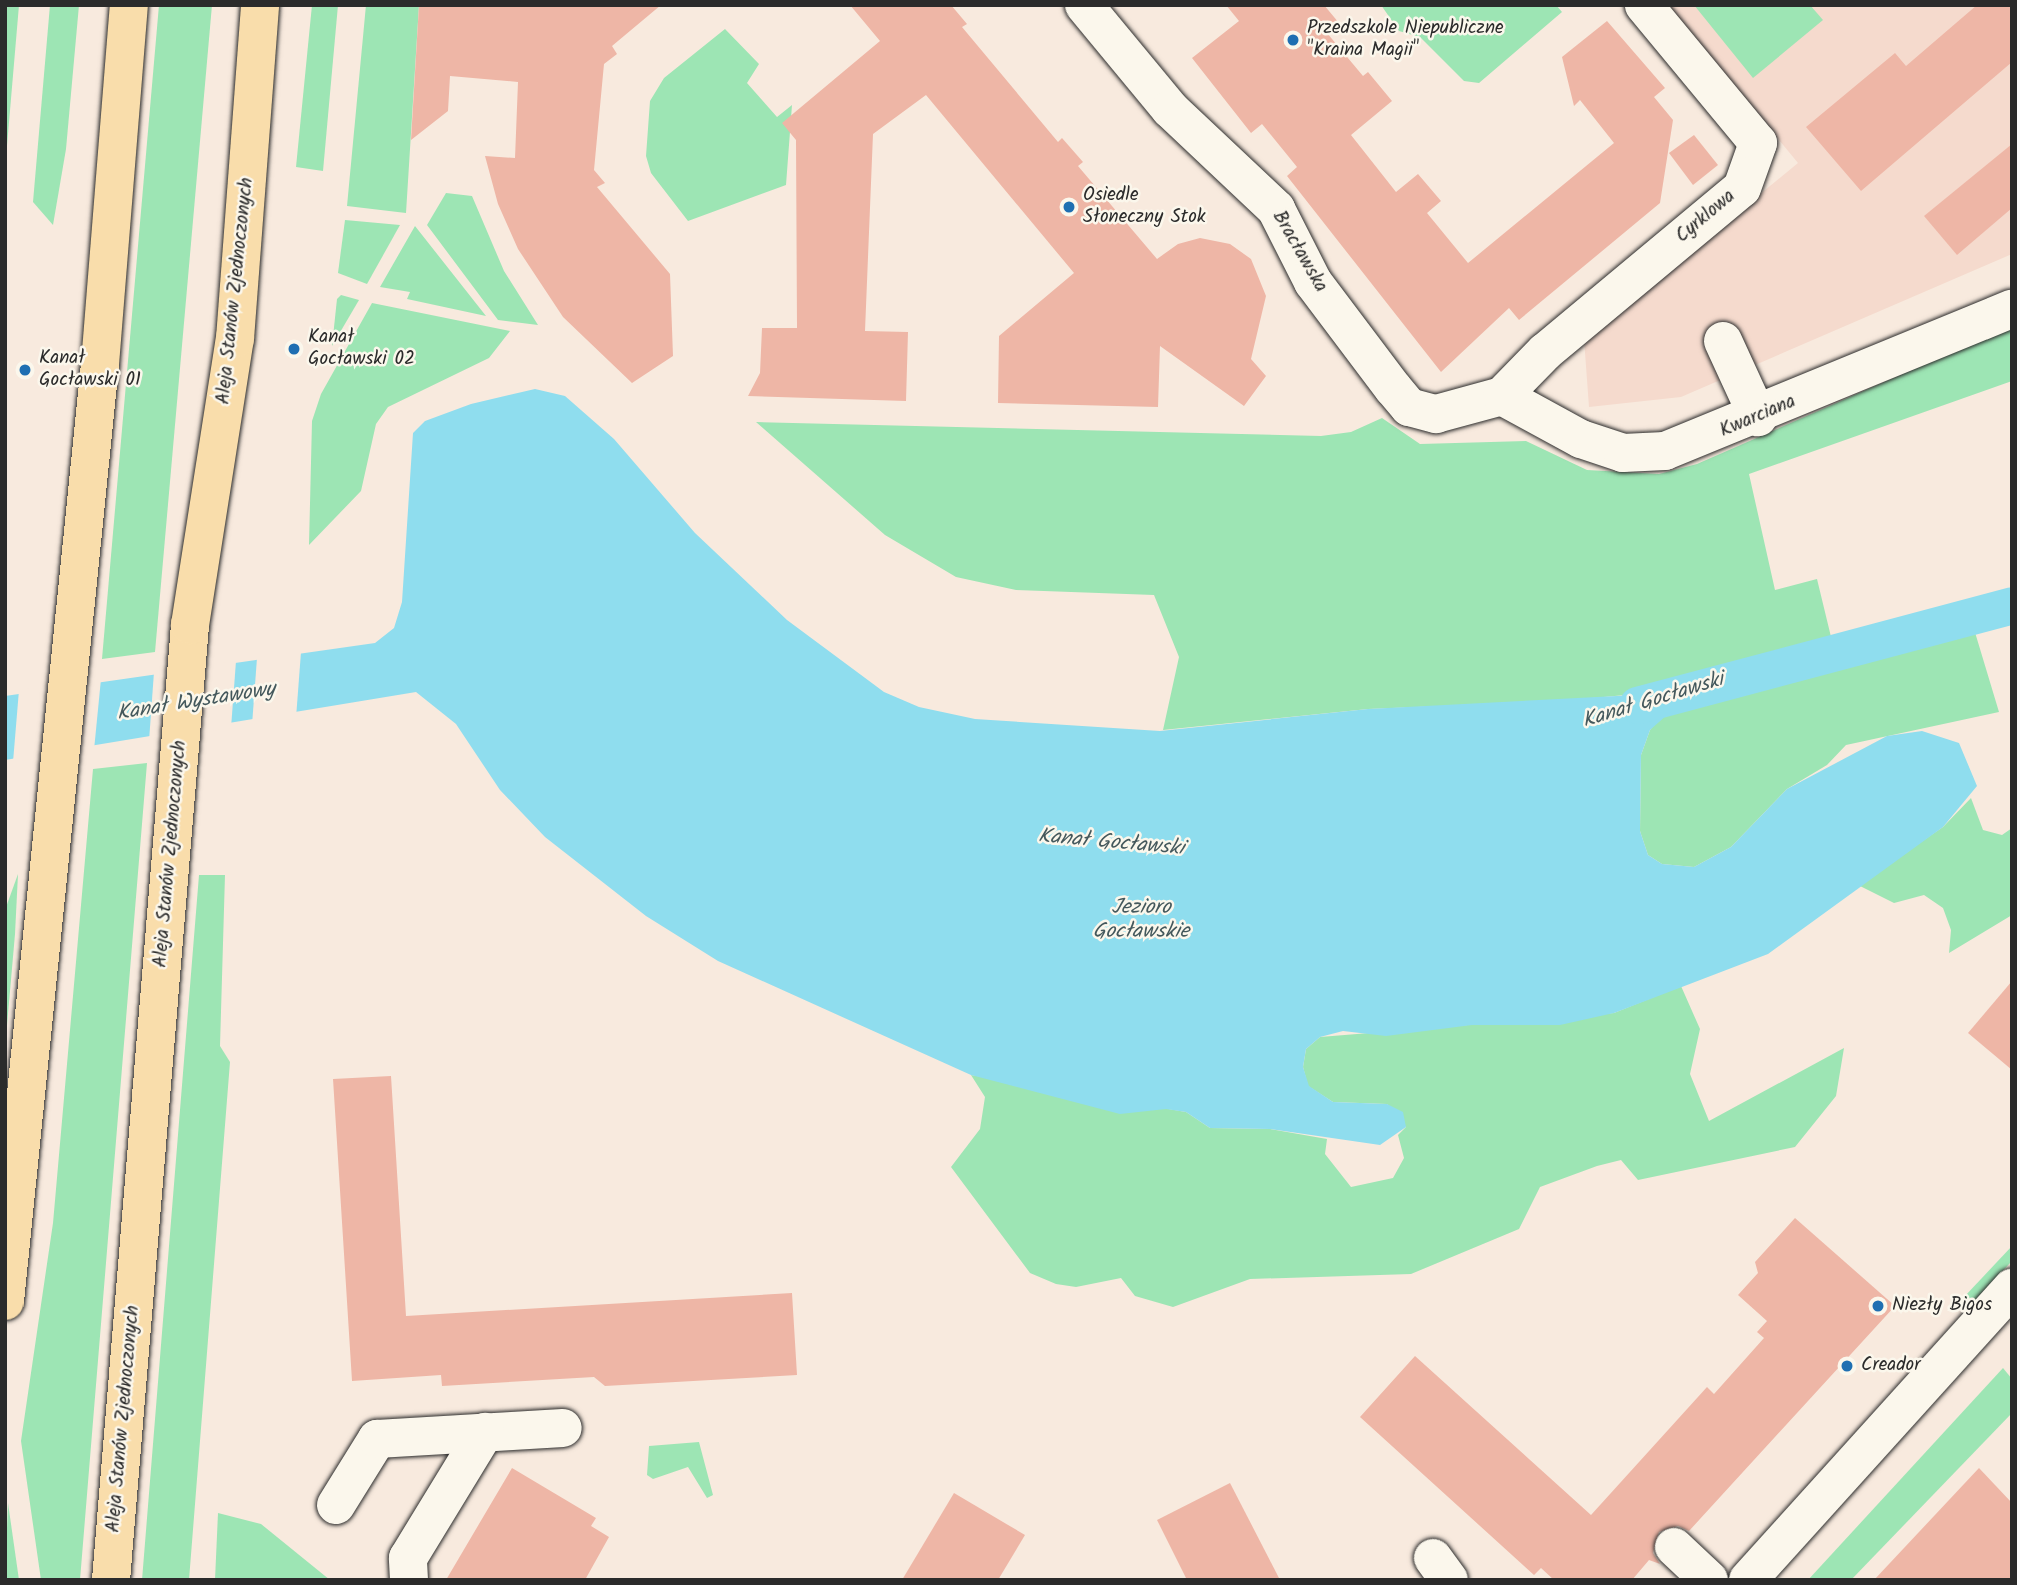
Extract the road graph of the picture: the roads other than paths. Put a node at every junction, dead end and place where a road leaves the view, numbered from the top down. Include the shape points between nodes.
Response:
1 (129, 5) edge
2 (260, 5) edge
3 (1084, 5) edge
4 (1644, 5) edge
5 (2012, 309) edge
6 (1723, 341) dead end
7 (1502, 396) junction
8 (1758, 417) junction
9 (2012, 1288) edge
10 (5, 1301) edge
11 (563, 1428) dead end
12 (485, 1432) junction
13 (336, 1506) dead end
14 (1674, 1547) dead end
15 (111, 1580) edge
16 (409, 1580) edge
17 (1709, 1580) edge
18 (1748, 1580) edge

1 - 10 main road via 58,800
2 - 15 main road, Aleja Stanów Zjednoczonych via 235,339 190,625
3 - 7 street, Bracławska via 1170,109 1276,209 1299,245 1313,282 1409,407 1436,414
4 - 7 street, Cyrklowa via 1758,143 1742,187 1545,352
5 - 8 street, Kwarciana
6 - 8 street
7 - 8 street, Kwarciana via 1581,439 1623,453 1665,451
9 - 18 street
11 - 12 street
12 - 13 street via 377,1439
12 - 16 street via 408,1558
14 - 17 street

